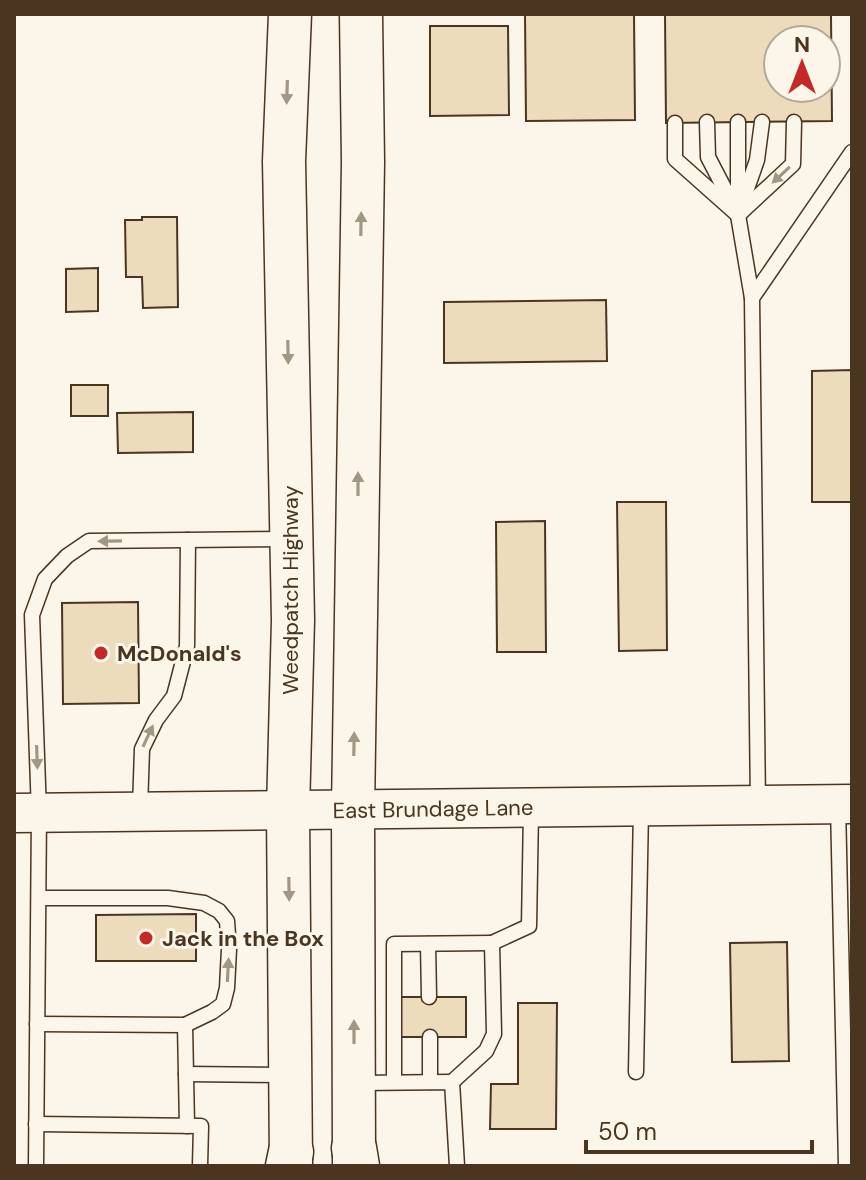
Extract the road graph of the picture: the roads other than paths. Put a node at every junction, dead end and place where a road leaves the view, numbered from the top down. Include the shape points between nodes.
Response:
1 (290, 14) edge
2 (361, 14) edge
3 (707, 122) dead end
4 (738, 122) dead end
5 (762, 122) dead end
6 (794, 122) dead end
7 (675, 123) dead end
8 (852, 152) edge
9 (738, 215) junction
10 (752, 298) junction
11 (291, 539) junction
12 (188, 540) junction
13 (845, 804) edge
14 (758, 805) junction
15 (641, 807) junction
16 (531, 808) junction
17 (288, 811) junction
18 (353, 811) junction
19 (140, 812) junction
20 (27, 813) edge
21 (39, 898) junction
22 (846, 936) edge
23 (492, 943) junction
24 (374, 944) junction
25 (428, 944) junction
26 (429, 997) dead end
27 (37, 1024) junction
28 (185, 1025) junction
29 (430, 1037) dead end
30 (636, 1072) dead end
31 (186, 1074) junction
32 (290, 1075) junction
33 (374, 1082) junction
34 (430, 1082) junction
35 (452, 1082) junction
36 (36, 1124) junction
37 (194, 1126) junction
38 (355, 1160) edge
39 (290, 1161) edge
40 (36, 1166) edge
41 (200, 1166) edge
42 (457, 1166) edge
43 (846, 1166) edge

1 -> 11 main road, Weedpatch Highway via 284,161
18 -> 2 main road
3 - 9 lane via 708,157
4 - 9 lane
5 - 9 lane via 757,160
6 -> 9 lane via 793,164
7 - 9 lane via 675,159
8 - 10 lane
9 - 10 lane
10 - 14 lane
11 - 12 lane
11 - 17 main road, Weedpatch Highway
19 -> 12 lane via 142,749 174,696 187,646
12 -> 20 lane via 89,541 45,579 32,615
13 - 14 main road, East Brundage Lane
13 - 22 lane
14 - 15 main road, East Brundage Lane
15 - 16 main road, East Brundage Lane
15 - 30 lane
16 - 18 main road, East Brundage Lane
16 - 23 lane via 529,926
17 - 18 main road, East Brundage Lane
17 - 19 main road, East Brundage Lane
17 -> 32 main road, Weedpatch Highway
18 - 24 main road
19 - 20 main road, East Brundage Lane
20 - 21 lane
21 - 27 lane
28 -> 21 lane via 223,1004 229,949 227,921 219,911 204,903 168,898
22 - 43 lane
23 - 25 lane
23 - 35 lane via 494,1034 486,1051
24 - 25 lane
24 - 33 main road
25 - 26 lane
27 - 28 lane
27 - 36 lane
28 - 31 lane
29 - 34 lane
31 - 32 lane
31 - 37 lane
32 - 39 main road, Weedpatch Highway
33 - 34 lane
33 - 38 main road
34 - 35 lane
35 - 42 lane
36 - 37 lane
36 - 40 lane
37 - 41 lane

